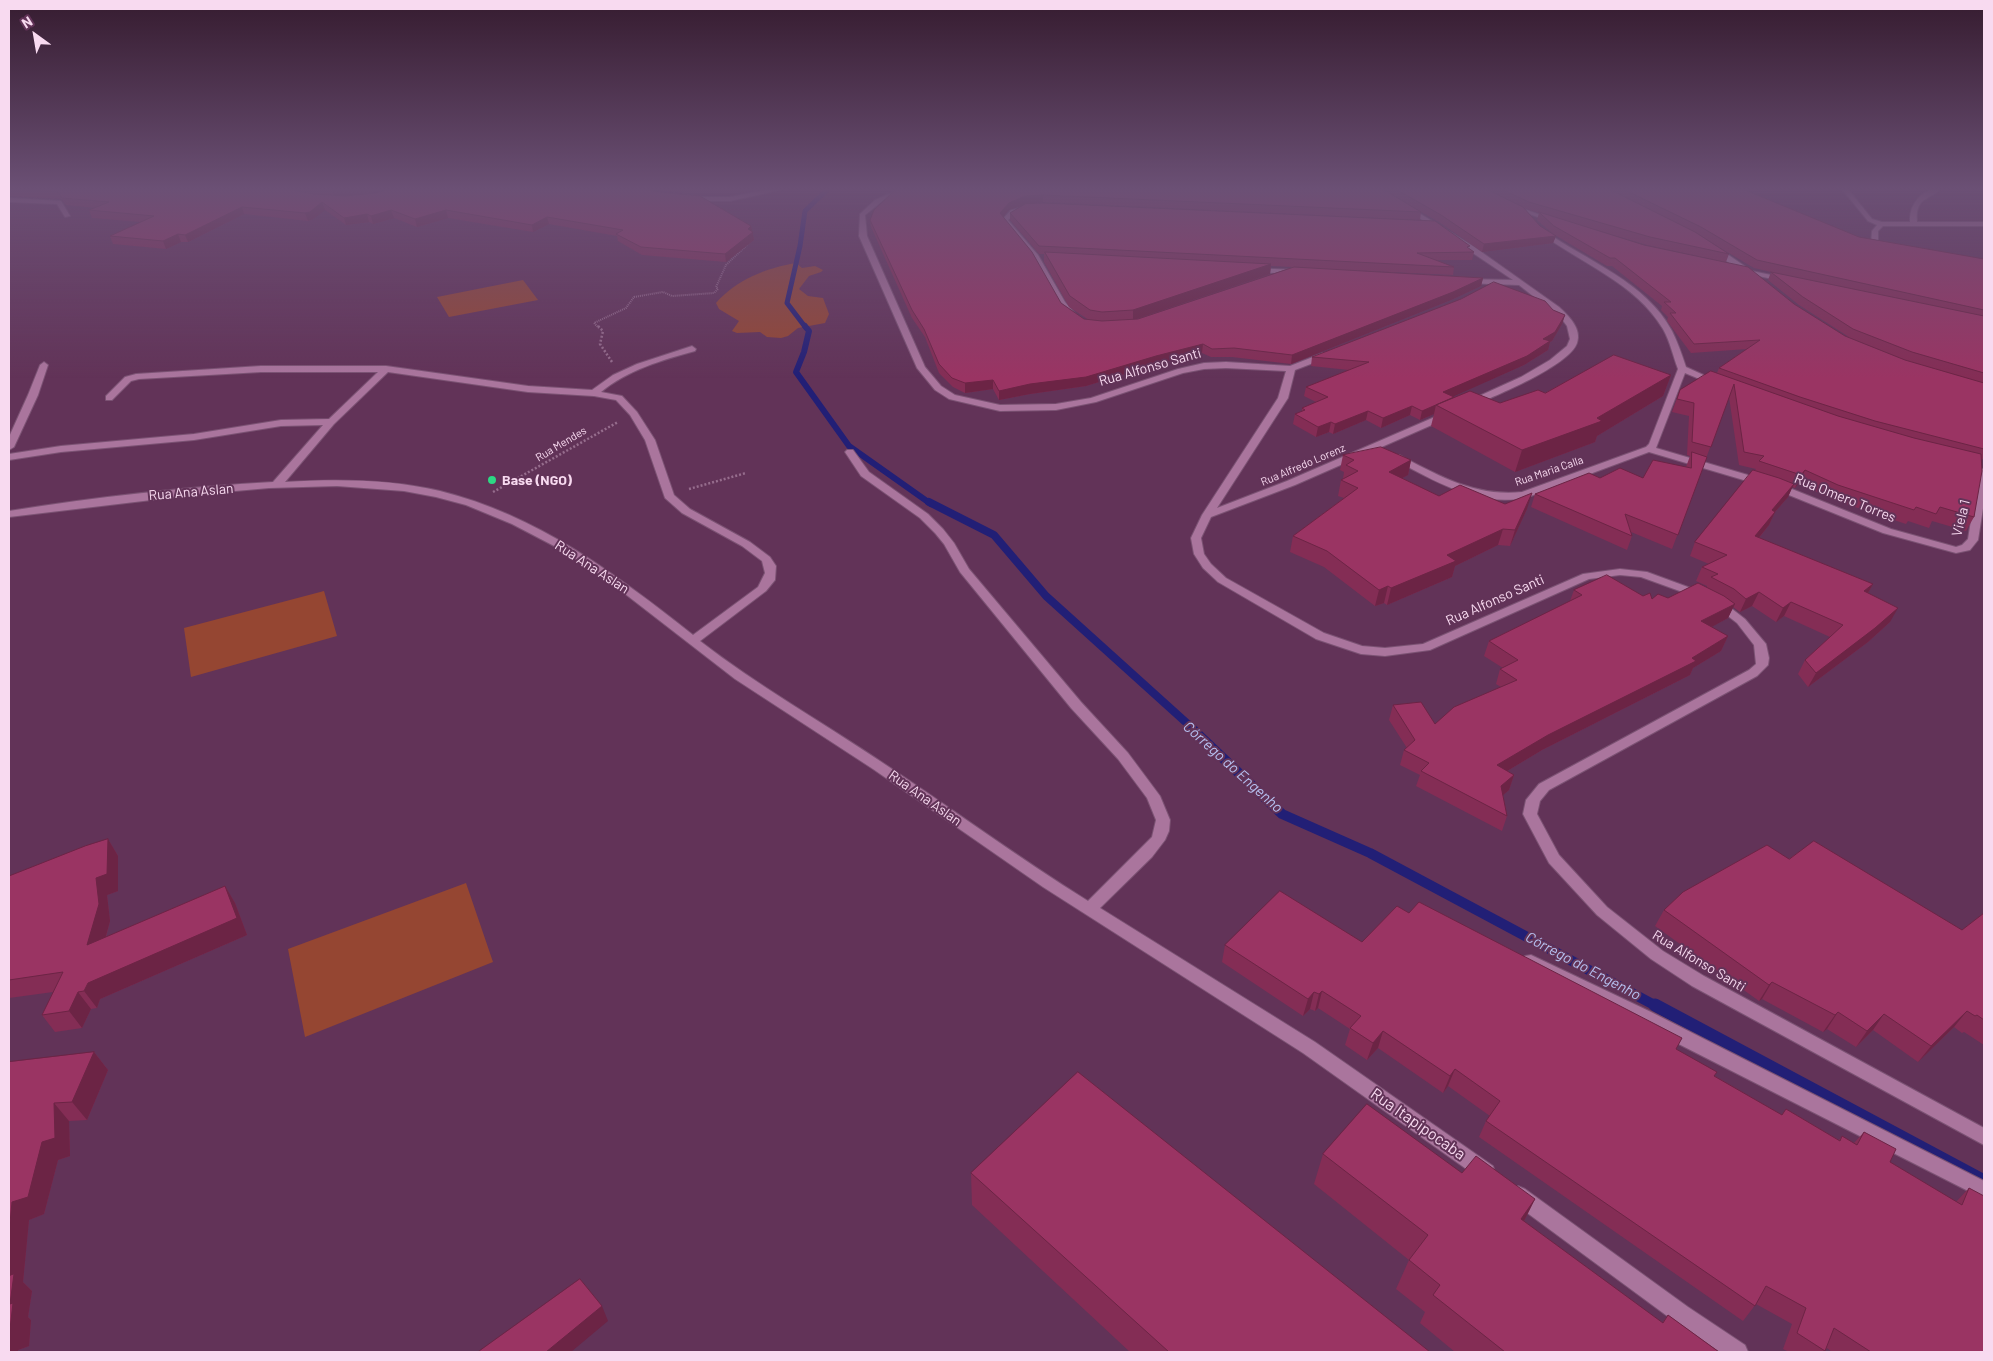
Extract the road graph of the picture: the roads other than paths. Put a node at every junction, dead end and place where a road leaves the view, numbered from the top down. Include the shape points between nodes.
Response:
1 (870, 252) edge
2 (1030, 252) edge
3 (1475, 252) edge
4 (1573, 252) edge
5 (1717, 252) edge
6 (1036, 258) junction
7 (1046, 258) edge
8 (1721, 266) edge
9 (1245, 269) edge
10 (1290, 272) junction
11 (1750, 272) junction
12 (1310, 273) edge
13 (1266, 279) edge
14 (1457, 280) edge
15 (1496, 283) junction
16 (1521, 283) junction
17 (1799, 283) edge
18 (1765, 284) edge
19 (1480, 292) edge
20 (1082, 321) edge
21 (692, 349) dead end
22 (1337, 351) edge
23 (44, 364) dead end
24 (386, 369) junction
25 (1291, 369) junction
26 (1682, 369) junction
27 (1723, 385) edge
28 (594, 393) junction
29 (108, 398) dead end
30 (331, 422) junction
31 (9, 446) edge
32 (1373, 446) junction
33 (1649, 449) junction
34 (850, 452) dead end
35 (9, 457) edge
36 (1984, 471) edge
37 (277, 484) junction
38 (9, 514) edge
39 (1207, 515) junction
40 (1944, 548) joint
41 (692, 642) junction
42 (1090, 909) junction
43 (1513, 952) edge
44 (1984, 1137) edge
45 (1984, 1190) edge
46 (1738, 1352) edge

1 - 25 street, Rua Alfonso Santi via 921,368 938,388 952,397 1000,408 1056,407 1093,400 1204,366 1226,364
2 - 6 street
3 - 16 street, Rua Alfredo Lorenz
4 - 26 street via 1611,274 1648,306 1666,327
5 - 11 street
6 - 7 street
6 - 20 street via 1065,309
8 - 11 street
9 - 10 street
10 - 12 street
10 - 13 street
11 - 17 street
11 - 18 street
14 - 15 street
15 - 16 street
15 - 19 street
16 - 32 street, Rua Alfredo Lorenz via 1569,322 1574,340 1571,348 1519,382
21 - 28 street via 624,371
22 - 25 street
23 - 31 street
24 - 28 street via 528,389
24 - 29 street via 262,369 139,376 128,379
24 - 30 street
25 - 39 street, Rua Alfonso Santi via 1283,398
26 - 27 street
26 - 33 street
28 - 41 street via 619,398 634,414 650,440 669,496 686,511 755,550 770,566 769,580 762,589
30 - 35 street via 281,423 194,437
30 - 37 street
32 - 33 street, Rua Maria Calla via 1470,491 1510,498
32 - 39 street, Rua Alfredo Lorenz via 1260,496
33 - 40 street, Rua Omero Torres via 1778,487 1887,531
34 - 42 street via 866,474 939,531 964,570 1076,705 1123,756 1153,796 1163,820 1158,840
36 - 40 street, Viela 1 via 1973,540 1966,548
37 - 38 street, Rua Ana Aslan via 117,499
37 - 41 street, Rua Ana Aslan via 382,485 471,503 539,533 570,551 643,600
39 - 44 street, Rua Alfonso Santi via 1196,538 1199,554 1222,580 1320,636 1361,650 1386,652 1426,646 1561,586 1603,573 1643,574 1662,579 1703,596 1741,621 1760,644 1762,665 1753,674 1544,787 1533,800 1530,814 1554,859 1602,911 1656,955
41 - 42 street, Rua Ana Aslan
42 - 46 street, Rua Itapipocaba via 1253,1011 1421,1125
43 - 45 street

